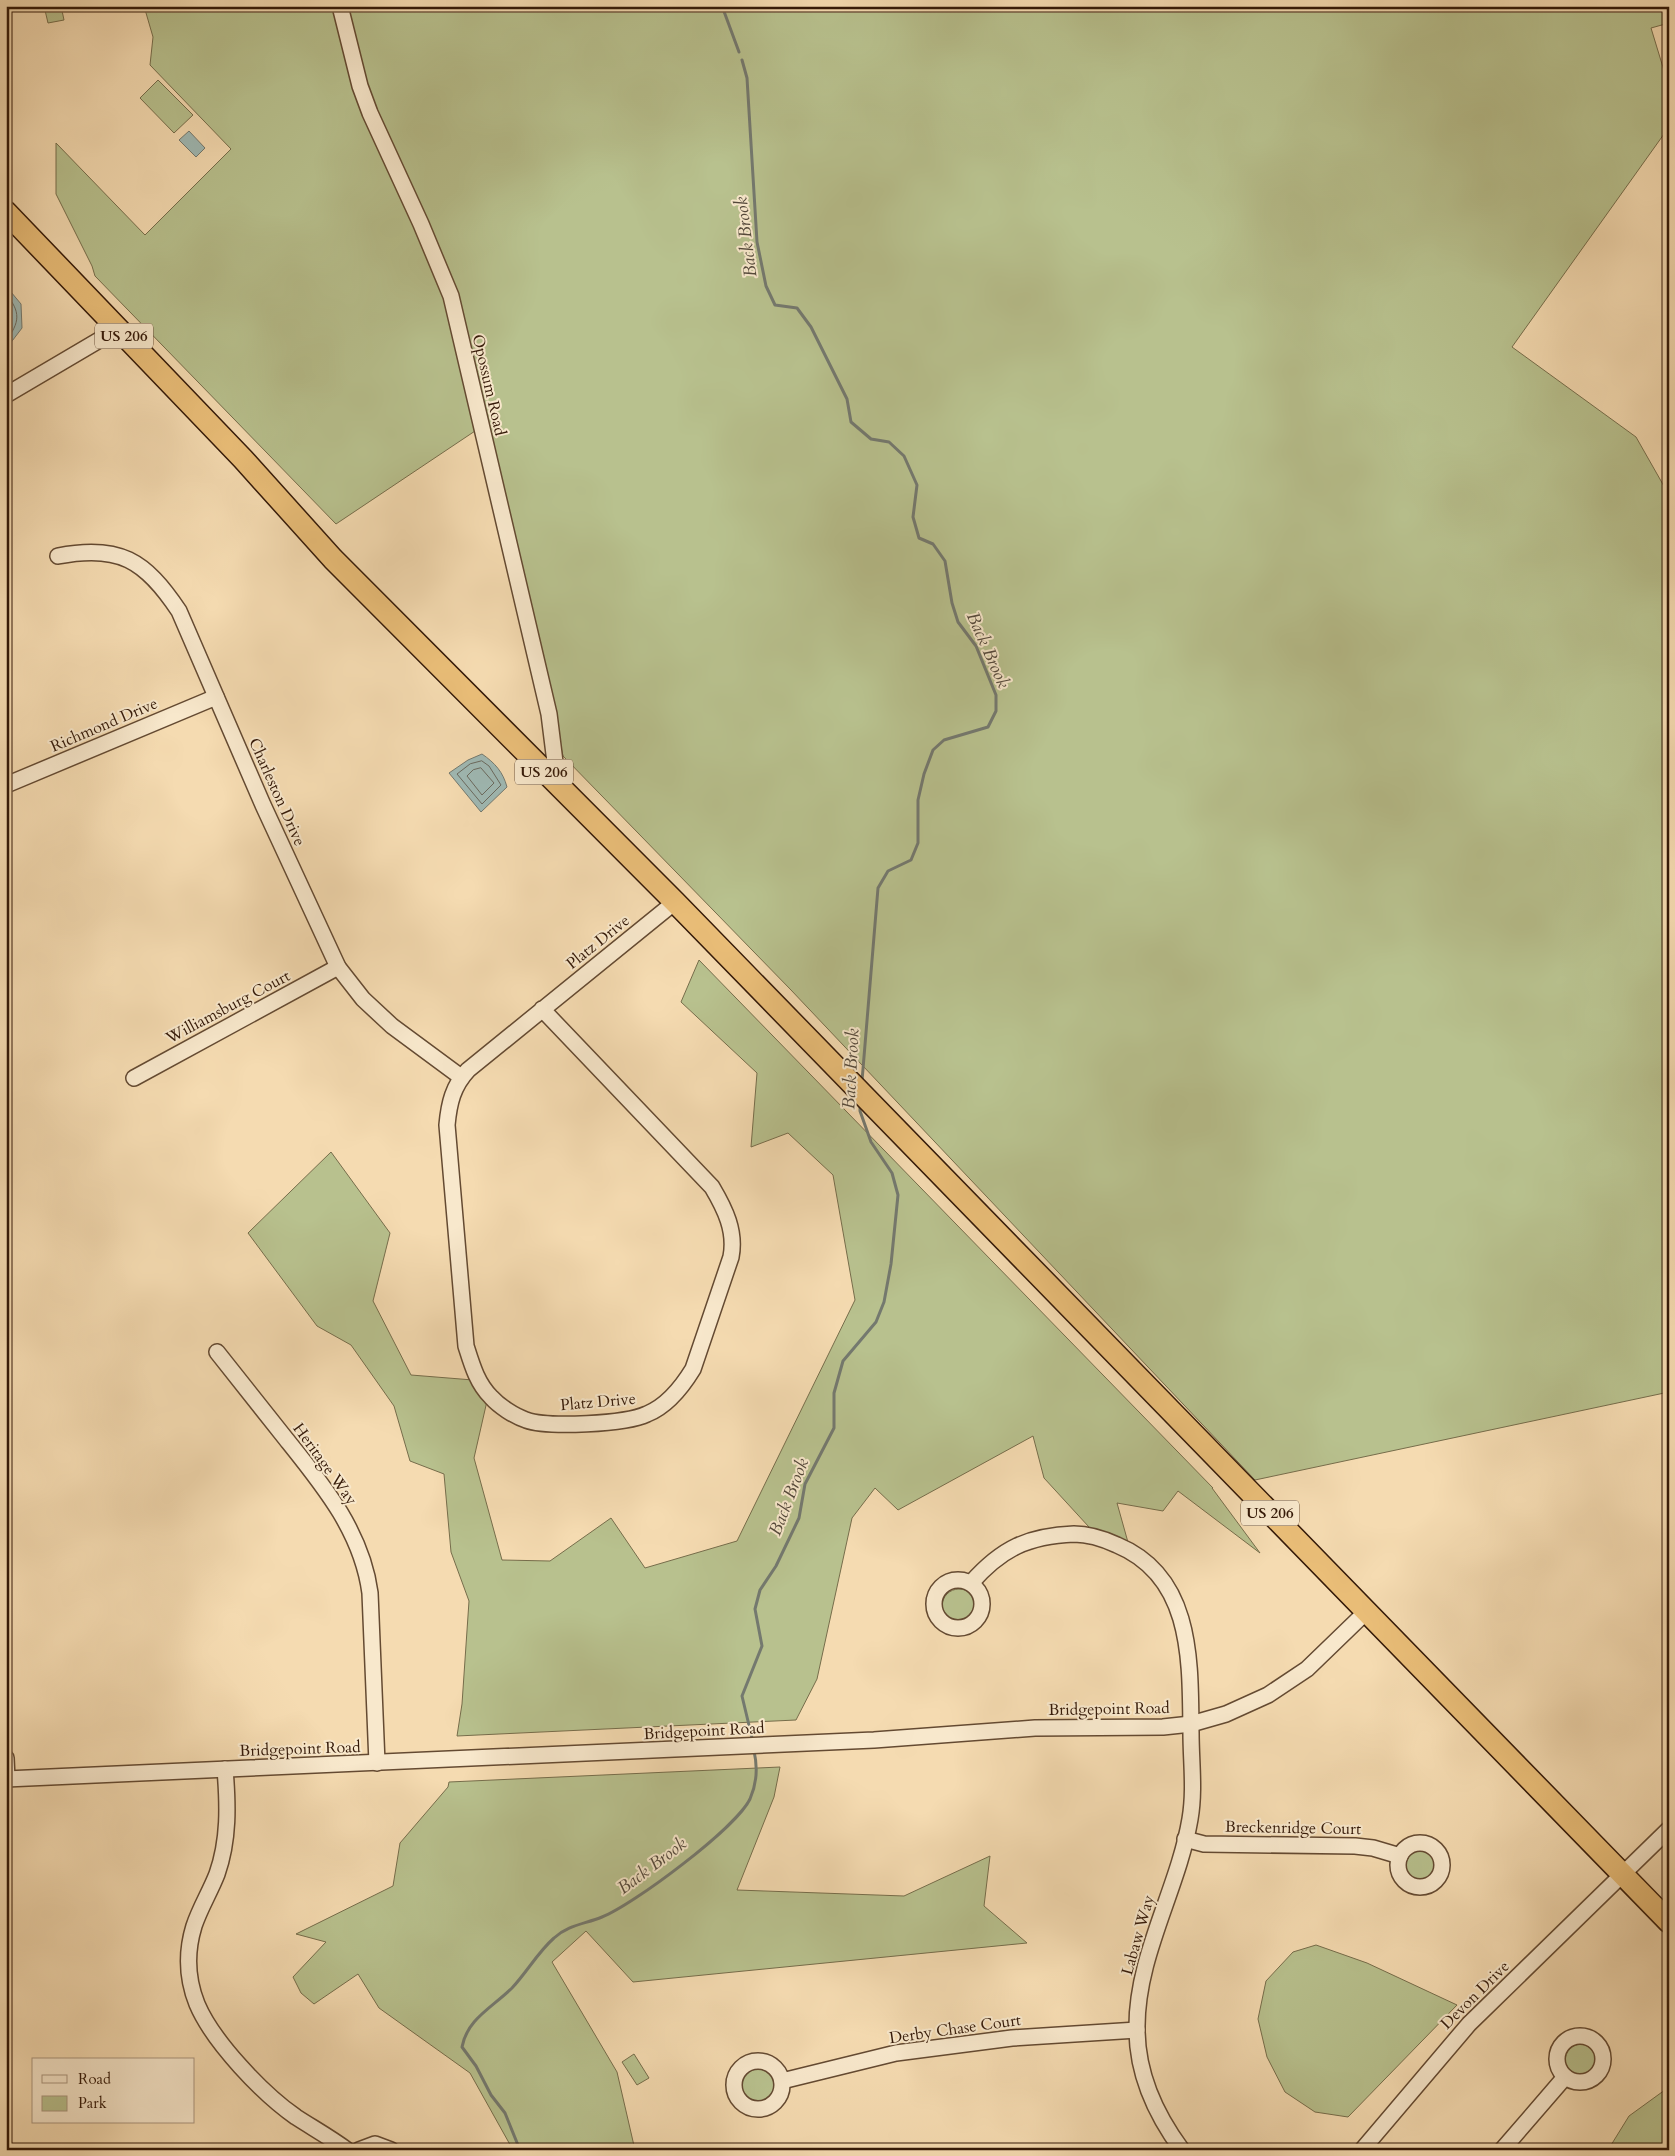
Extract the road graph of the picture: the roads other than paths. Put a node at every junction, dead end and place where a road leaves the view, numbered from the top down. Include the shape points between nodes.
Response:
1 (340, 6) edge
2 (6, 212) edge
3 (118, 329) junction
4 (6, 395) edge
5 (58, 556) dead end
6 (216, 697) junction
7 (6, 785) edge
8 (558, 786) junction
9 (675, 902) junction
10 (338, 967) junction
11 (542, 1009) junction
12 (462, 1076) junction
13 (134, 1078) dead end
14 (217, 1352) dead end
15 (971, 1583) dead end
16 (1367, 1611) junction
17 (1191, 1724) junction
18 (6, 1758) edge
19 (377, 1763) junction
20 (225, 1769) junction
21 (7, 1779) edge
22 (1669, 1829) edge
23 (1185, 1839) junction
24 (1400, 1856) dead end
25 (1623, 1874) junction
26 (1669, 1922) edge
27 (1137, 2030) junction
28 (1565, 2077) dead end
29 (782, 2081) dead end
30 (347, 2150) edge
31 (359, 2150) edge
32 (391, 2150) edge
33 (1182, 2150) edge
34 (1362, 2150) edge
35 (1502, 2150) edge

1 - 8 street, Opossum Road via 370,114 451,296 549,714
2 - 3 highway, US 206
3 - 4 street
3 - 8 highway, US 206 via 243,459 333,559
5 - 6 street, Charleston Drive via 105,552 120,556 149,574 162,586 178,611
6 - 7 street, Richmond Drive
6 - 10 street, Charleston Drive
8 - 9 highway, US 206
9 - 11 street, Platz Drive
9 - 16 highway, US 206
10 - 12 street, Charleston Drive via 362,999 392,1026
10 - 13 street, Williamsburg Court
11 - 12 street, Platz Drive
11 - 12 street, Platz Drive via 712,1187 732,1229 731,1257 693,1369 685,1383 659,1408 631,1419 544,1423 526,1420 500,1406 482,1387 466,1346 447,1125 449,1103
14 - 19 street, Heritage Way via 338,1508 358,1547 370,1592
15 - 17 street, Labaw Way via 987,1565 1004,1553 1026,1541 1049,1536 1080,1534 1101,1538 1138,1555 1168,1587 1180,1613 1188,1654
16 - 17 street, Bridgepoint Road via 1307,1669 1286,1684 1248,1705
16 - 25 highway, US 206
17 - 19 street, Bridgepoint Road via 1143,1729 1035,1728 874,1740
17 - 23 street, Labaw Way via 1193,1798
18 - 21 street
19 - 20 street, Bridgepoint Road
20 - 21 street, Bridgepoint Road
20 - 30 street via 227,1833 217,1873 194,1926 188,1966 197,2004 208,2024 265,2092 296,2117
22 - 25 street, Devon Drive
23 - 24 street, Breckenridge Court via 1204,1844 1355,1846
23 - 27 street, Labaw Way via 1143,1978
25 - 26 highway, US 206
25 - 34 street, Devon Drive via 1469,2024
27 - 29 street, Derby Chase Court via 1012,2038 896,2053
27 - 33 street, Labaw Way via 1142,2065 1153,2102
28 - 35 street
31 - 32 street via 375,2144

